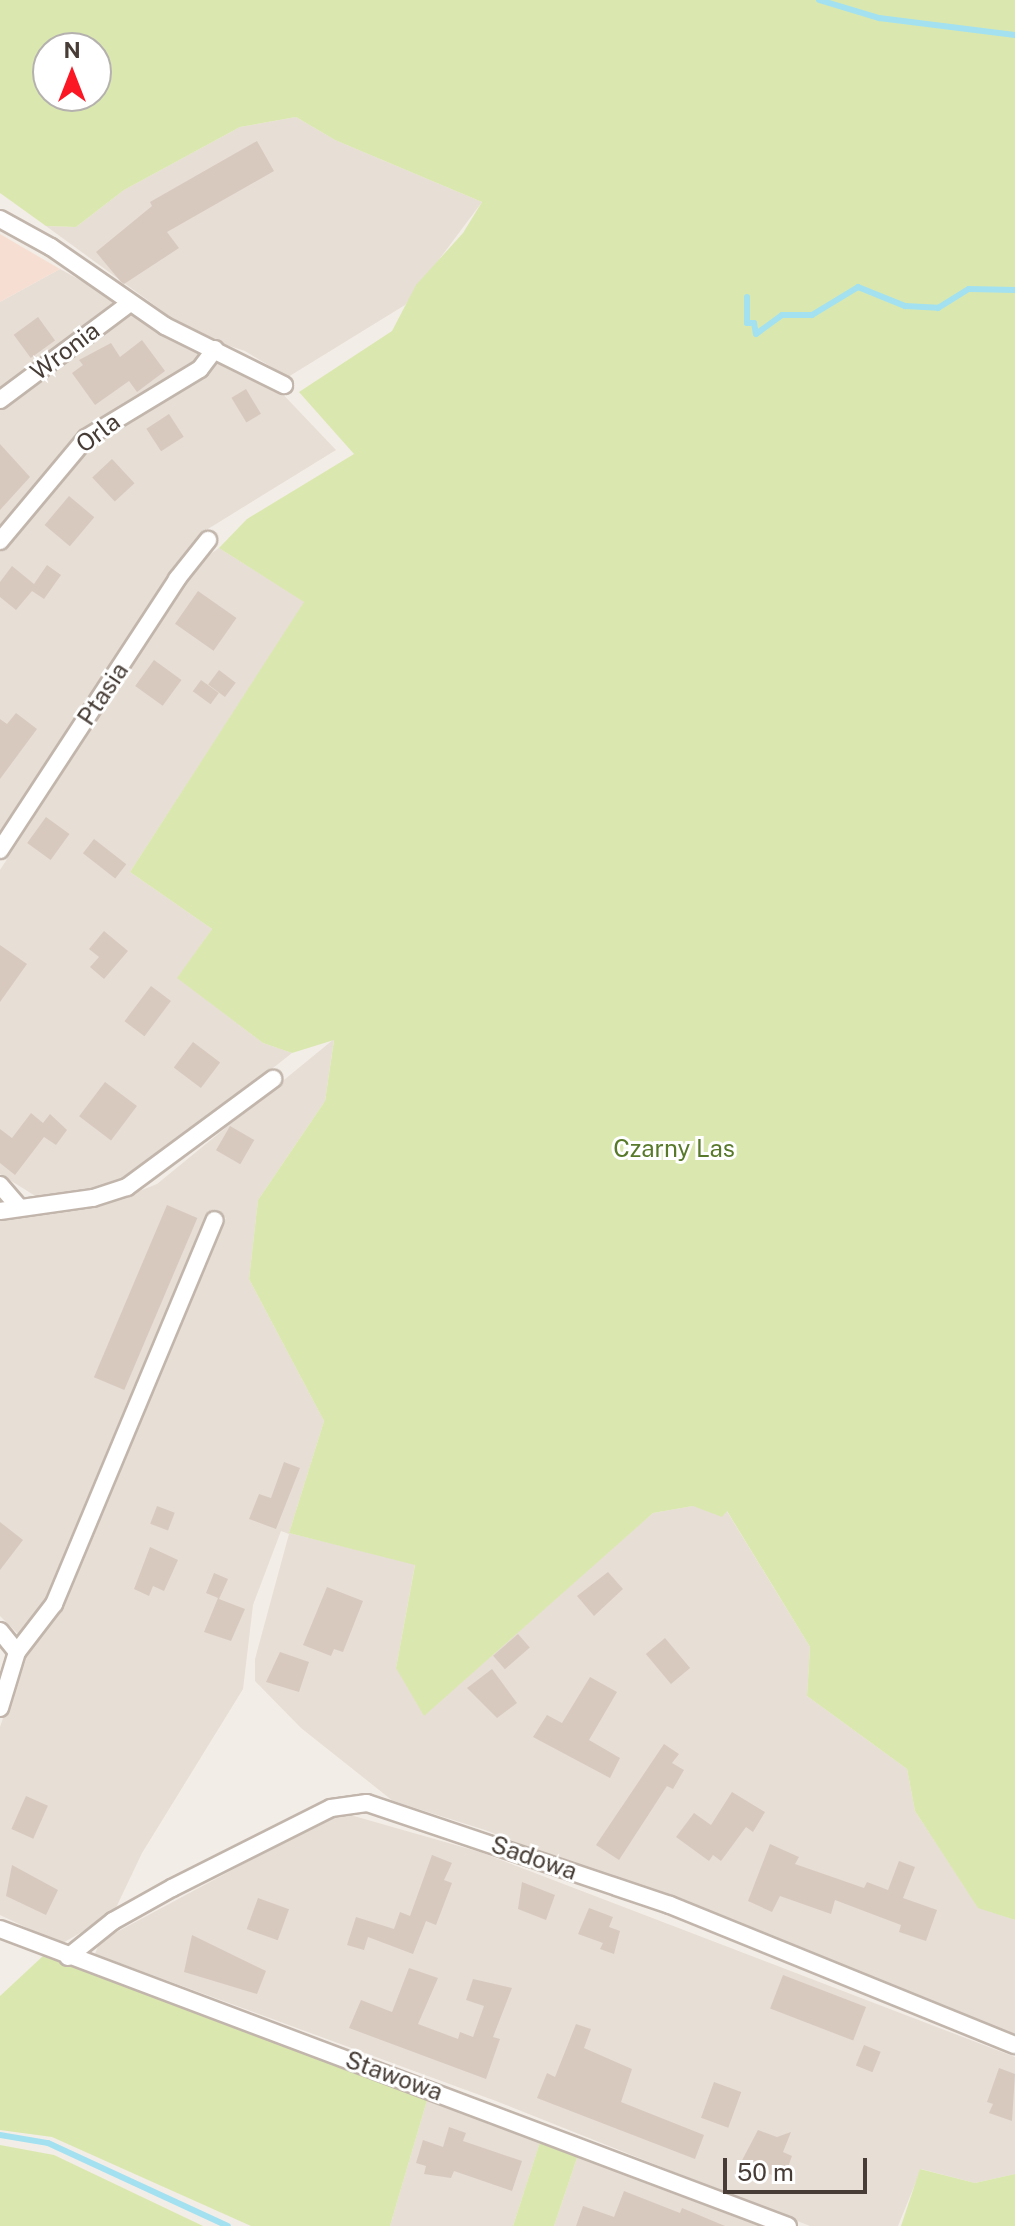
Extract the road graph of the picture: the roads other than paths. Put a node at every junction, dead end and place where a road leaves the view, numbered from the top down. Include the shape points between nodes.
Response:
1 (0, 219) edge
2 (130, 303) junction
3 (215, 349) junction
4 (284, 385) dead end
5 (0, 400) edge
6 (208, 540) dead end
7 (0, 541) edge
8 (0, 850) edge
9 (273, 1079) dead end
10 (0, 1185) edge
11 (19, 1207) junction
12 (0, 1211) edge
13 (215, 1220) dead end
14 (0, 1631) edge
15 (17, 1652) junction
16 (0, 1708) edge
17 (0, 1929) edge
18 (68, 1957) junction
19 (1015, 2045) edge
20 (788, 2226) edge

1 - 2 street via 51,247
2 - 3 street
2 - 5 street, Wronia
3 - 4 street
3 - 7 street, Orla via 200,369 86,438
6 - 8 street, Ptasia via 177,579
9 - 11 street via 127,1187 75,1201
10 - 11 street
11 - 12 street
13 - 15 street via 54,1604
14 - 15 street
15 - 16 street
17 - 18 street, Stawowa
18 - 19 street, Sadowa via 113,1921 172,1888 331,1808 367,1803 670,1905
18 - 20 street, Stawowa

